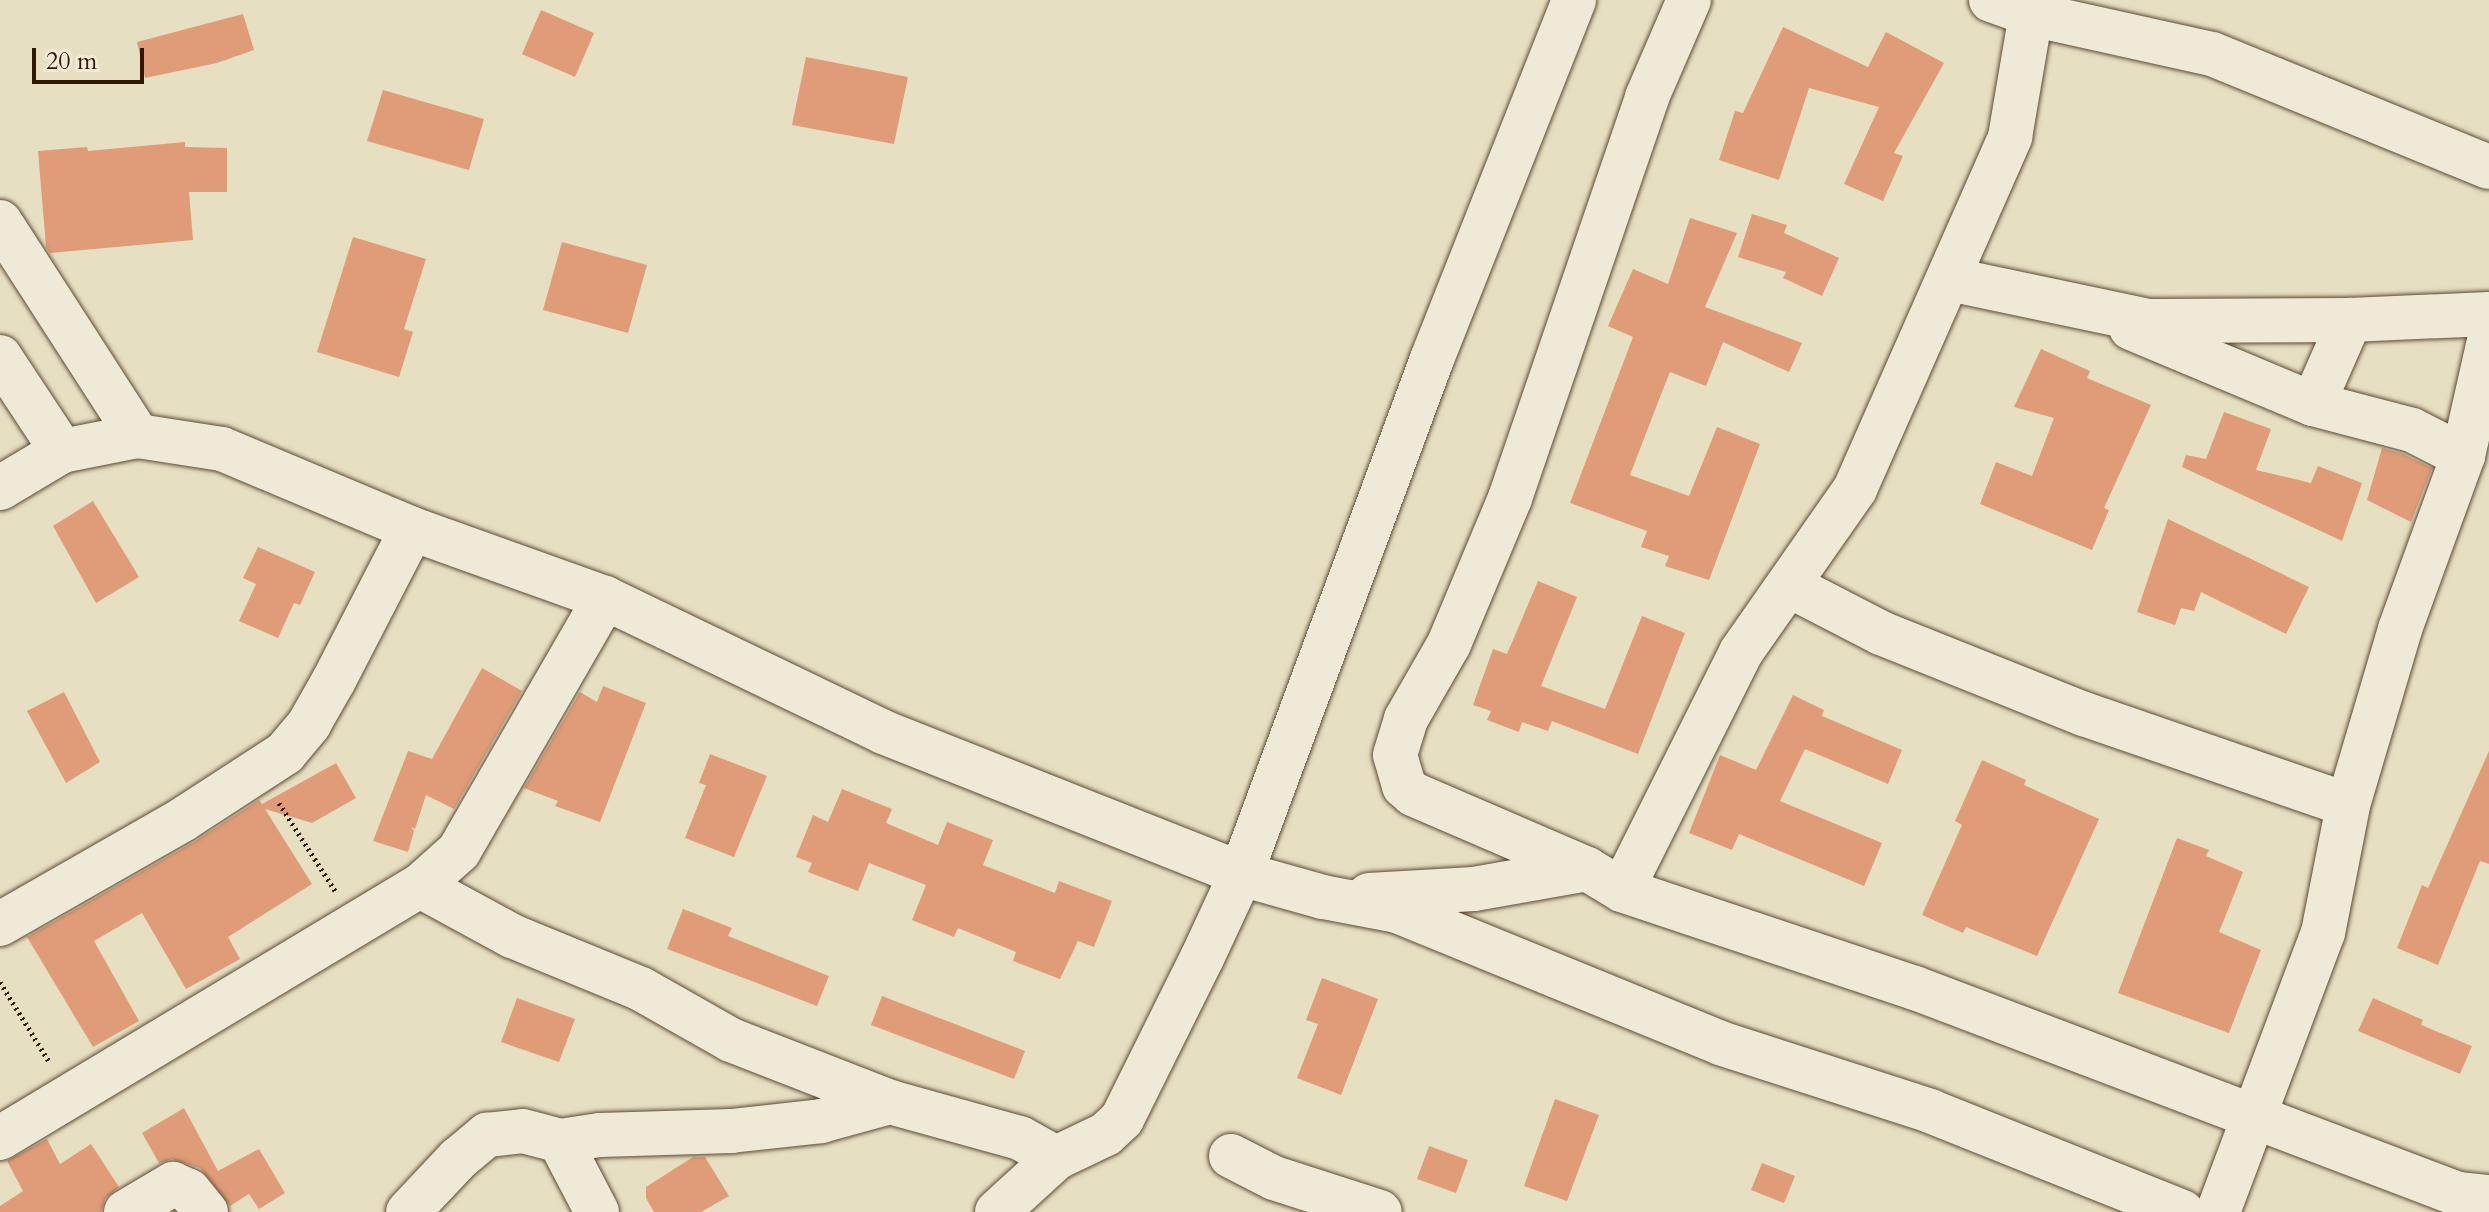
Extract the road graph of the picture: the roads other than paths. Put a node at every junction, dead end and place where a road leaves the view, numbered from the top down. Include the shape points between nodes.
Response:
1 (1574, 0) edge
2 (1689, 0) edge
3 (1991, 0) edge
4 (2034, 7) edge
5 (2489, 167) edge
6 (0, 222) edge
7 (1949, 279) junction
8 (2084, 307) junction
9 (2489, 314) edge
10 (2350, 320) junction
11 (2489, 341) edge
12 (0, 357) edge
13 (2313, 404) junction
14 (138, 436) junction
15 (62, 451) junction
16 (2463, 456) junction
17 (0, 488) edge
18 (412, 529) junction
19 (1790, 586) junction
20 (605, 598) junction
21 (2348, 805) junction
22 (1241, 874) junction
23 (1604, 879) junction
24 (420, 886) junction
25 (1323, 897) junction
26 (0, 924) edge
27 (890, 1102) junction
28 (2252, 1114) junction
29 (0, 1138) edge
30 (560, 1141) junction
31 (1231, 1156) dead end
32 (1056, 1158) junction
33 (2489, 1197) edge
34 (126, 1212) edge
35 (206, 1212) edge
36 (408, 1212) edge
37 (597, 1212) edge
38 (997, 1212) edge
39 (1380, 1212) edge
40 (2183, 1212) edge
41 (2218, 1212) edge

1 - 22 street via 1432,359
2 - 23 street via 1641,111 1510,498 1449,644 1406,719 1395,755 1404,786 1413,794
3 - 4 street
4 - 5 street via 2212,54
4 - 7 street via 2010,137
6 - 14 street
7 - 8 street
7 - 19 street via 1855,489
8 - 10 street via 2149,321
8 - 13 street
9 - 10 street
10 - 13 street
11 - 16 street
12 - 15 street
13 - 16 street via 2412,430
14 - 15 street
14 - 18 street via 222,449
15 - 17 street
16 - 21 street via 2400,629
18 - 20 street
18 - 26 street via 309,724 285,753
19 - 21 street via 1881,633 2084,714
19 - 23 street via 1741,652
20 - 22 street via 883,732
20 - 24 street via 459,851
21 - 28 street via 2323,933
22 - 25 street
22 - 32 street via 1122,1119 1106,1134
23 - 25 street
23 - 28 street
24 - 27 street via 512,936 641,989 731,1040
24 - 29 street
25 - 40 street via 1397,911 1720,1043 1930,1111
27 - 30 street via 821,1121
27 - 32 street via 1020,1138
28 - 33 street via 2458,1194
28 - 41 street
30 - 36 street via 523,1131 487,1135
30 - 37 street
31 - 39 street via 1274,1178
32 - 38 street
34 - 35 street via 173,1184 189,1191

